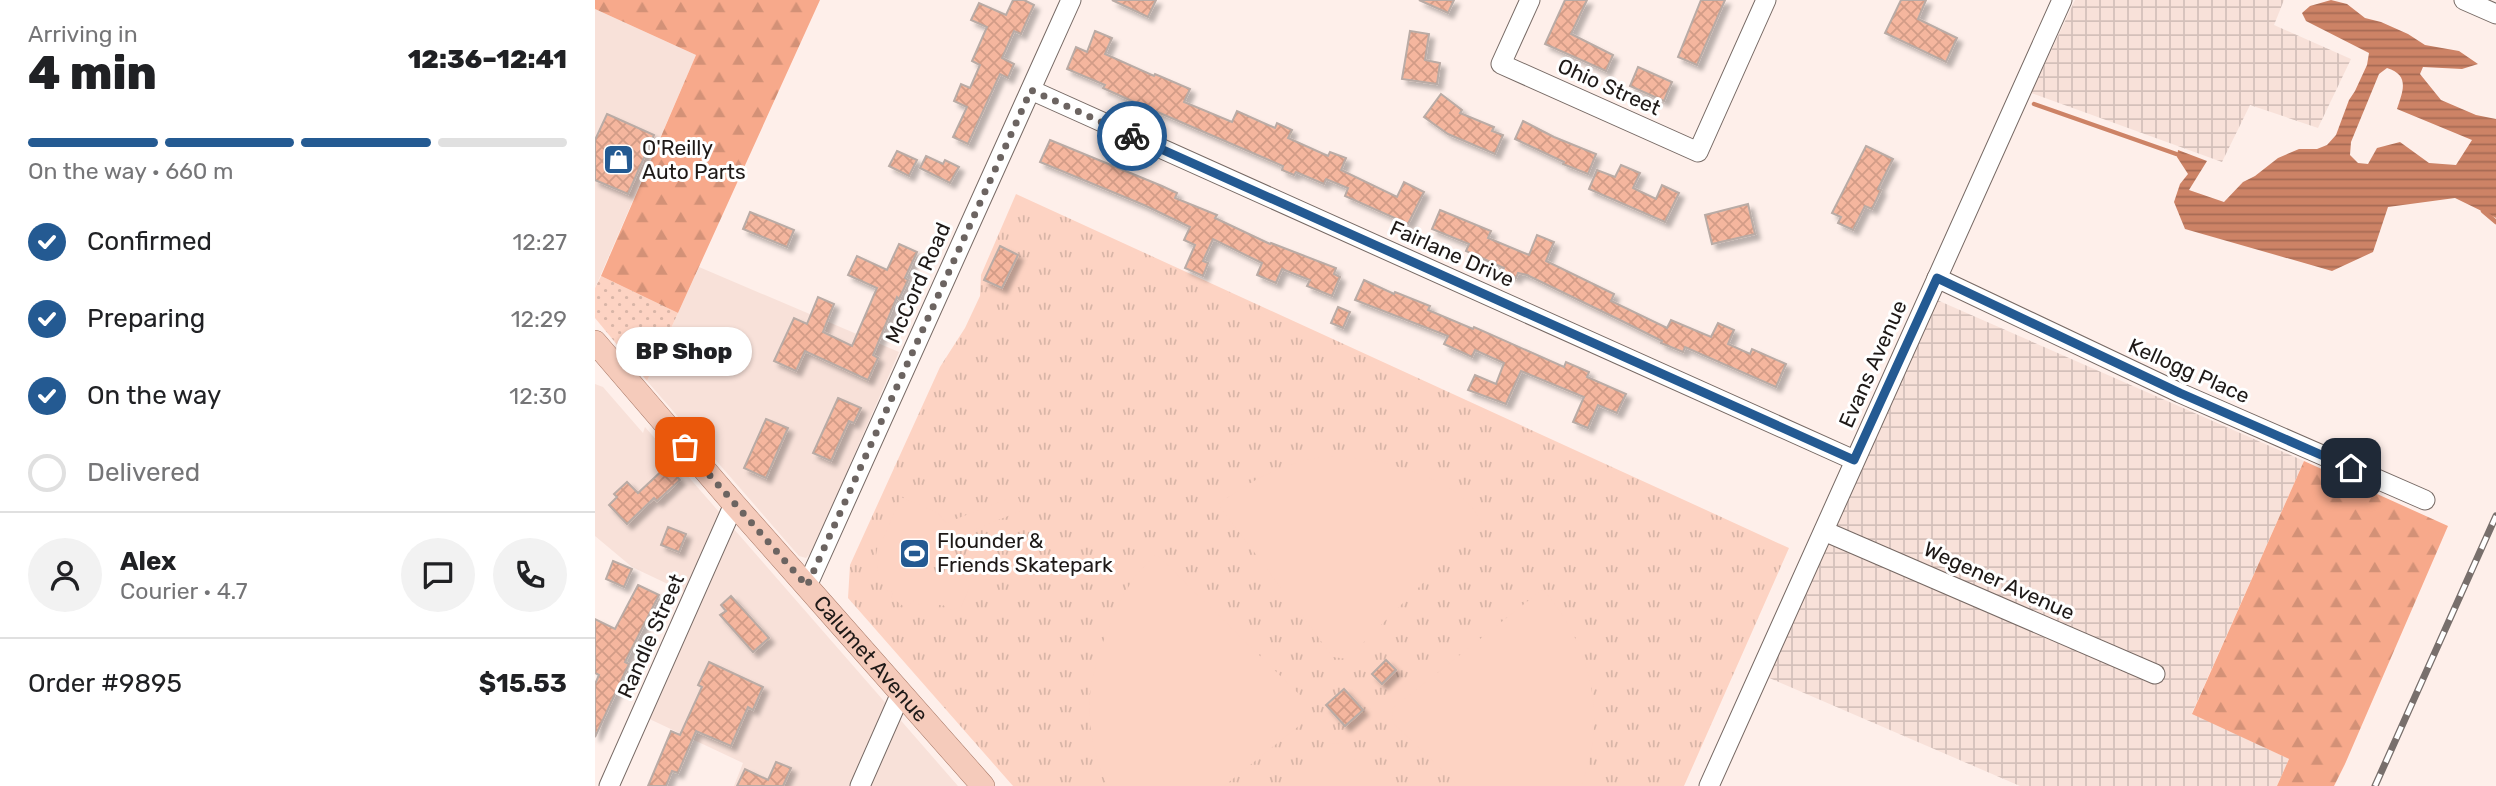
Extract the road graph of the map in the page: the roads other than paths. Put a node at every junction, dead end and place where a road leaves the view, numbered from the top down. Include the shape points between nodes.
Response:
1 (1071, 0) edge
2 (1530, 0) edge
3 (1766, 0) edge
4 (2062, 0) edge
5 (2464, 0) edge
6 (2496, 14) edge
7 (1031, 90) junction
8 (1937, 278) junction
9 (595, 342) edge
10 (1854, 460) junction
11 (2425, 500) dead end
12 (734, 504) junction
13 (1824, 531) junction
14 (807, 586) junction
15 (2155, 674) dead end
16 (901, 693) junction
17 (609, 786) edge
18 (860, 786) edge
19 (983, 786) edge
20 (1709, 786) edge

1 - 7 street, McCord Road
2 - 3 street, Ohio Street via 1501,64 1698,152
4 - 8 street, Evans Avenue
5 - 6 street
7 - 10 street, Fairlane Drive
7 - 14 street, McCord Road
8 - 10 street, Evans Avenue
8 - 11 street, Kellogg Place via 2180,393
9 - 12 main road, Calumet Avenue
10 - 13 street, Evans Avenue
12 - 14 main road, Calumet Avenue
12 - 17 street, Randle Street
13 - 15 street, Wegener Avenue
13 - 20 street, Evans Avenue
14 - 16 main road, Calumet Avenue
16 - 18 street
16 - 19 main road, Calumet Avenue

